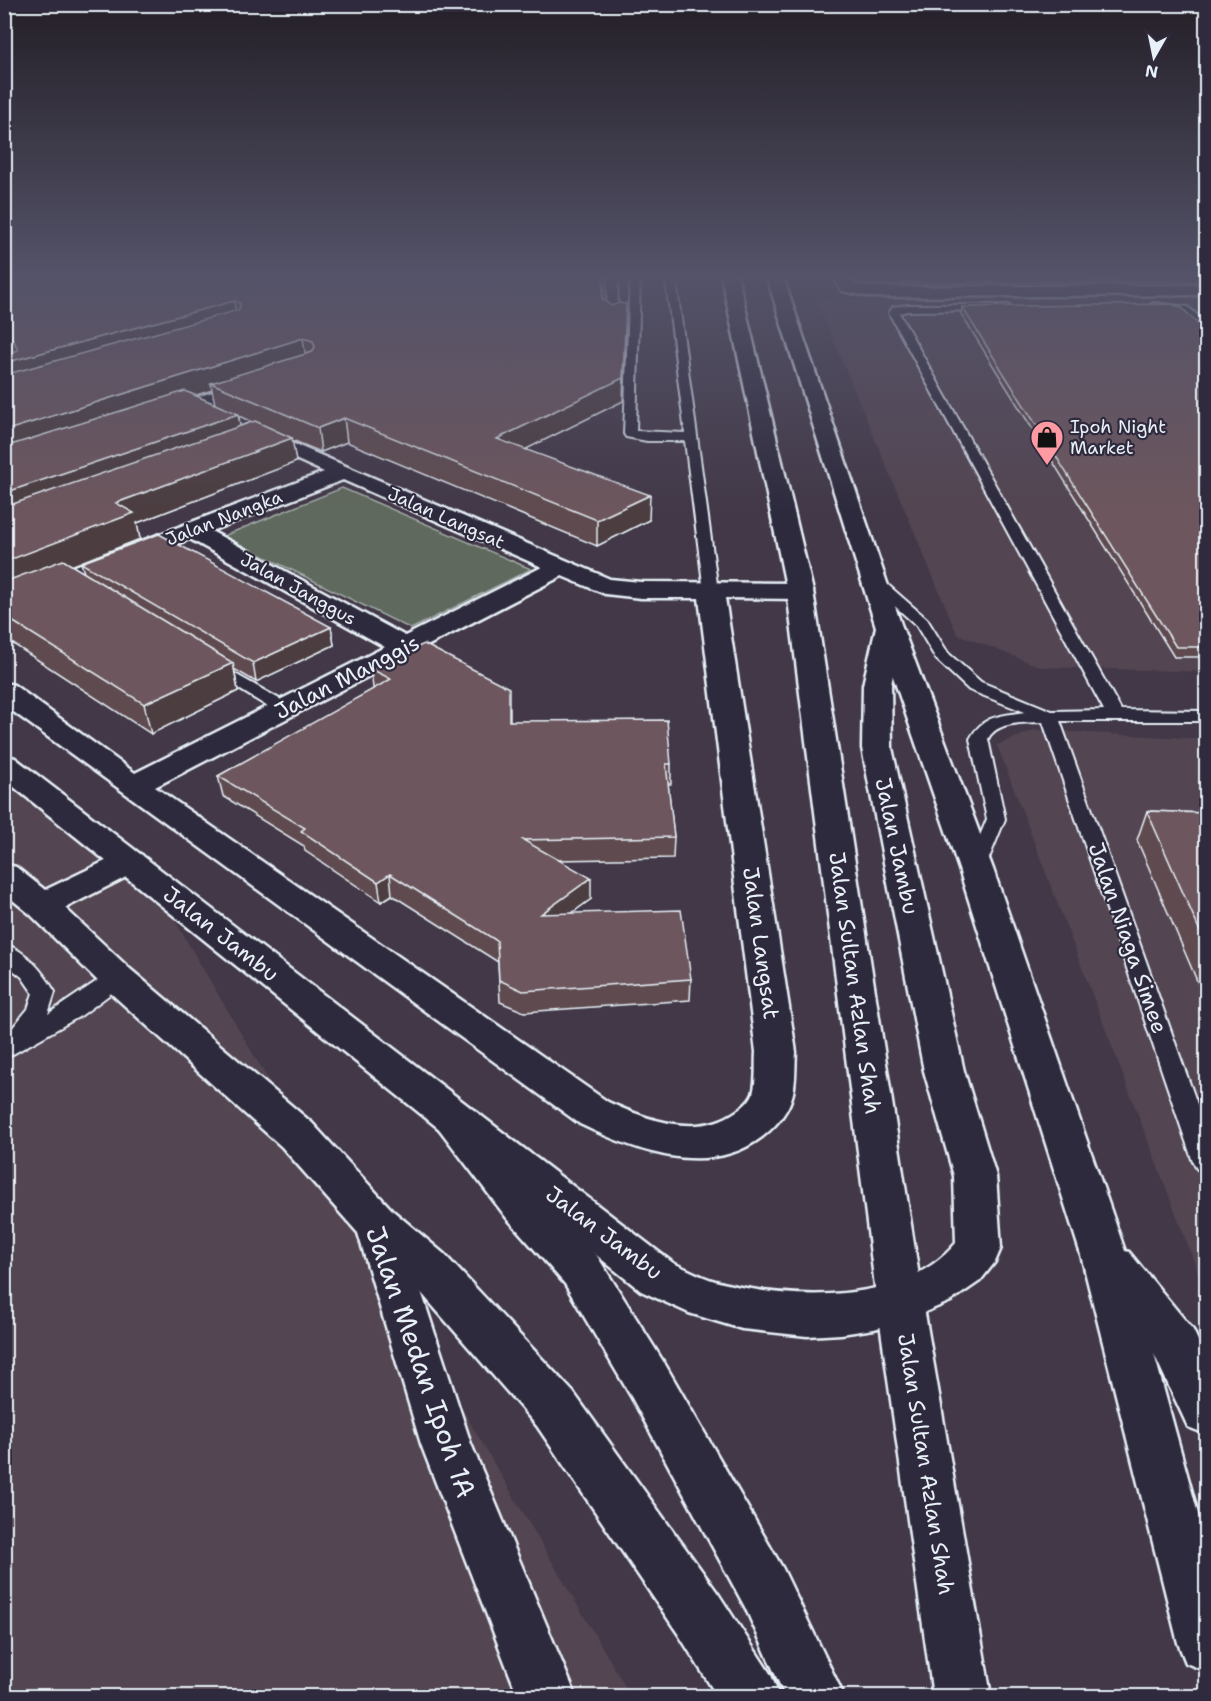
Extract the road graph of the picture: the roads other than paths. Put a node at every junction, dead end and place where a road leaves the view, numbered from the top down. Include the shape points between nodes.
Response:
1 (633, 353) edge
2 (681, 353) edge
3 (747, 353) edge
4 (800, 353) edge
5 (917, 353) edge
6 (275, 378) edge
7 (190, 405) junction
8 (146, 419) edge
9 (263, 437) junction
10 (692, 437) junction
11 (240, 445) edge
12 (343, 472) junction
13 (192, 530) junction
14 (560, 568) junction
15 (875, 581) junction
16 (711, 591) junction
17 (800, 591) junction
18 (4, 602) edge
19 (889, 627) junction
20 (405, 647) junction
21 (205, 661) edge
22 (4, 691) edge
23 (284, 709) junction
24 (1049, 715) junction
25 (1116, 716) junction
26 (1206, 716) edge
27 (4, 764) edge
28 (133, 786) junction
29 (130, 862) junction
30 (976, 869) junction
31 (4, 875) edge
32 (42, 906) junction
33 (4, 951) edge
34 (117, 978) junction
35 (4, 1050) edge
36 (452, 1115) junction
37 (1206, 1162) edge
38 (377, 1224) junction
39 (1104, 1255) junction
40 (900, 1302) junction
41 (1206, 1410) edge
42 (1206, 1643) edge
43 (547, 1696) edge
44 (750, 1696) edge
45 (815, 1696) edge
46 (962, 1696) edge

1 - 10 lane via 630,434
2 - 10 lane
3 - 17 street, Jalan Sultan Azlan Shah
4 - 15 street
5 - 25 lane
6 - 7 street
7 - 8 street
7 - 9 street, Jalan Langsat
9 - 11 lane
9 - 12 street, Jalan Langsat
10 - 16 lane
12 - 13 street, Jalan Nangka
12 - 14 street, Jalan Langsat
13 - 18 street, Jalan Nangka via 78,583
13 - 20 street, Jalan Janggus
14 - 16 street, Jalan Langsat via 619,589
14 - 20 street, Jalan Manggis
15 - 19 street
15 - 24 lane via 922,622 942,656 975,686
16 - 17 street, Jalan Langsat
16 - 28 street, Jalan Langsat via 776,1052 773,1094 764,1111 749,1126 722,1138 695,1142 667,1139 594,1113
17 - 40 street, Jalan Sultan Azlan Shah
19 - 30 street
19 - 40 street, Jalan Jambu via 877,686 877,748 944,1071 975,1176 979,1248 962,1268
20 - 23 street, Jalan Manggis
21 - 23 lane
22 - 28 street
23 - 28 street, Jalan Manggis
24 - 25 lane
24 - 30 lane via 1005,720 986,727 979,739 996,819
24 - 37 lane, Jalan Niaga Simee
25 - 26 lane
27 - 29 street, Jalan Jambu
29 - 32 street
29 - 36 street, Jalan Jambu
30 - 39 street
31 - 32 street, Jalan Medan Ipoh 1A
32 - 34 street, Jalan Medan Ipoh 1A
33 - 35 lane via 30,972 44,992 38,1012
34 - 35 lane via 74,1009
34 - 38 street, Jalan Medan Ipoh 1A via 297,1135
36 - 40 street, Jalan Jambu via 657,1277 711,1301 760,1312 807,1315
36 - 45 street via 521,1204 581,1270 649,1382 764,1588
38 - 43 street, Jalan Medan Ipoh 1A via 446,1444
38 - 44 street via 428,1269 555,1409 699,1615
39 - 41 street via 1176,1345
39 - 42 street
40 - 46 street, Jalan Sultan Azlan Shah

